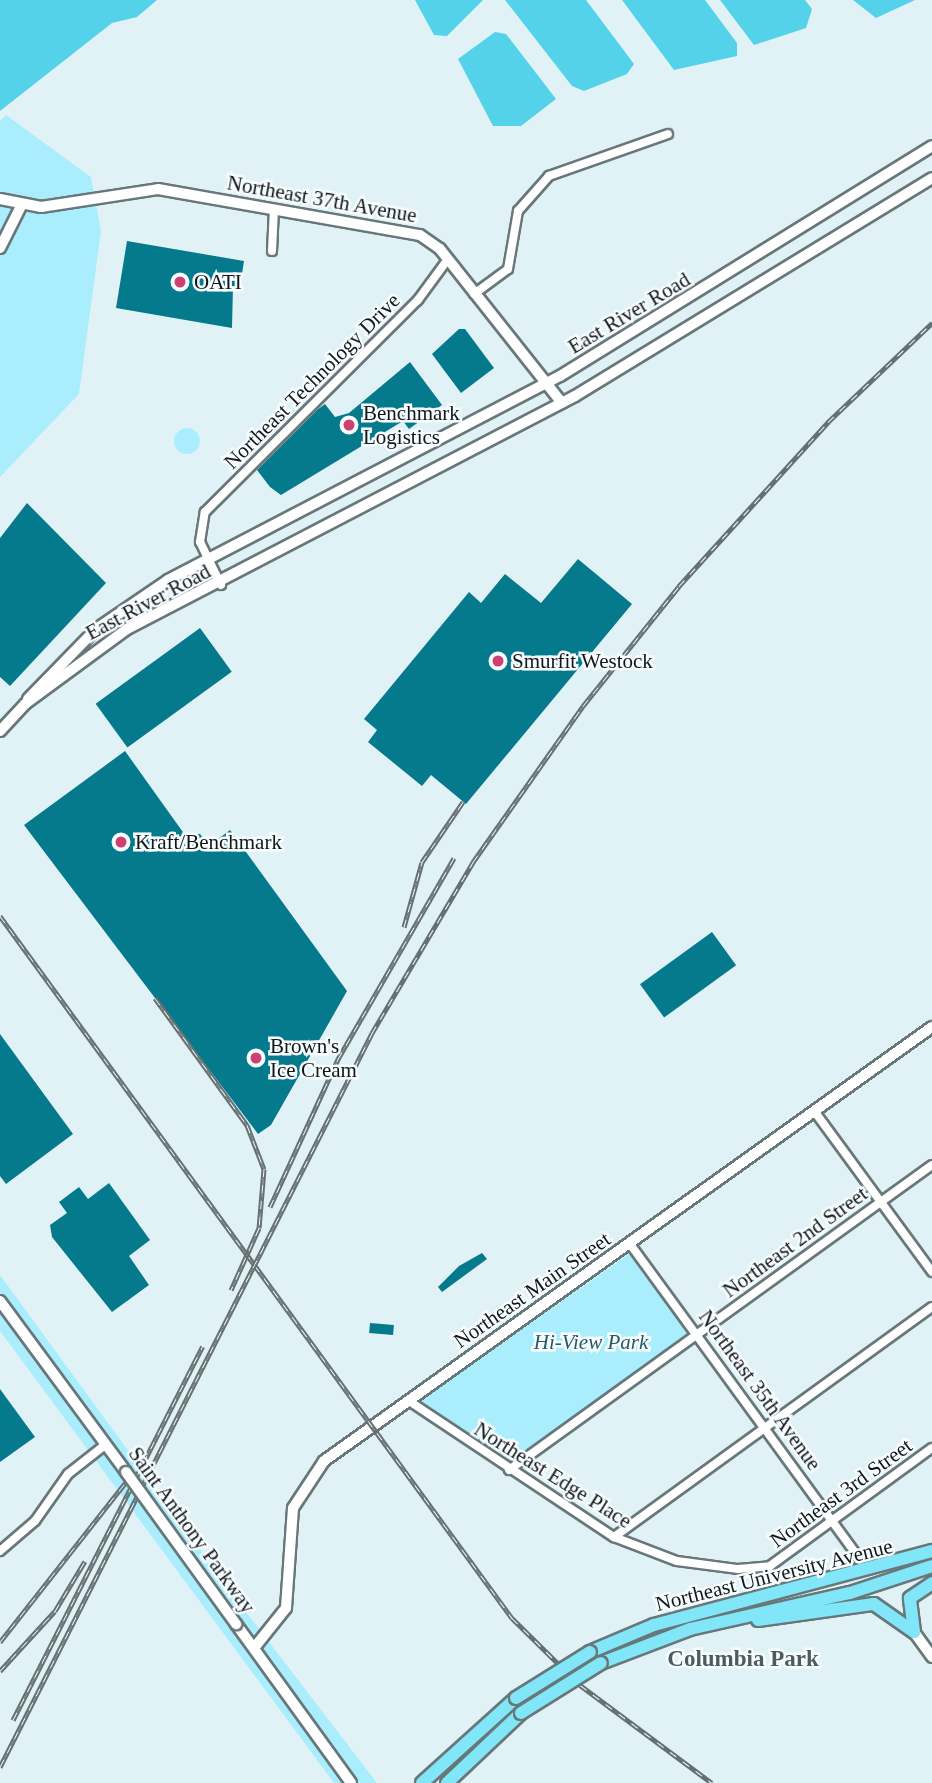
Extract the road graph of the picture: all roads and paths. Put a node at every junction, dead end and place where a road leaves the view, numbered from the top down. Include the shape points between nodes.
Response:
1 (668, 134) dead end
2 (932, 146) edge
3 (932, 178) edge
4 (0, 199) edge
5 (21, 206) junction
6 (274, 209) junction
7 (0, 248) edge
8 (272, 251) dead end
9 (448, 259) junction
10 (474, 294) junction
11 (543, 385) junction
12 (562, 403) junction
13 (208, 558) junction
14 (221, 585) junction
15 (25, 704) junction
16 (0, 731) edge
17 (932, 1027) edge
18 (815, 1112) junction
19 (932, 1166) edge
20 (881, 1202) junction
21 (630, 1244) junction
22 (932, 1272) edge
23 (0, 1301) edge
24 (932, 1307) edge
25 (696, 1335) junction
26 (409, 1401) junction
27 (764, 1428) junction
28 (105, 1445) junction
29 (932, 1448) edge
30 (509, 1471) junction
31 (831, 1520) junction
32 (614, 1537) junction
33 (0, 1551) edge
34 (932, 1551) edge
35 (860, 1559) dead end
36 (770, 1566) joint
37 (932, 1566) edge
38 (932, 1583) edge
39 (723, 1622) junction
40 (914, 1632) junction
41 (254, 1648) junction
42 (932, 1657) edge
43 (351, 1783) edge
44 (422, 1783) edge
45 (447, 1783) edge

1 - 10 street via 549,176 518,211 508,269
2 - 11 street, East River Road
3 - 12 street, East River Road
4 - 5 street, Northeast 37th Avenue
5 - 6 street, Northeast 37th Avenue via 158,189
5 - 7 street
6 - 8 street
6 - 9 street, Northeast 37th Avenue via 420,235
9 - 10 street, Northeast 37th Avenue
9 - 13 street, Northeast Technology Drive via 418,300 282,432 198,526
10 - 11 street, Northeast 37th Avenue
11 - 12 street, Northeast 37th Avenue
11 - 13 street, East River Road
12 - 14 street, East River Road
13 - 14 street
13 - 15 street, East River Road via 95,630
14 - 15 street, East River Road via 127,629
15 - 16 street
17 - 18 street, Northeast Main Street
18 - 20 street
18 - 21 street, Northeast Main Street
19 - 20 street, Northeast 2nd Street
20 - 22 street
20 - 25 street, Northeast 2nd Street
21 - 25 street, Northeast 35th Avenue
21 - 26 street, Northeast Main Street
23 - 28 street, Saint Anthony Parkway
24 - 27 street
25 - 27 street, Northeast 35th Avenue
25 - 30 street, Northeast 2nd Street
26 - 30 street, Northeast Edge Place
26 - 41 street, Northeast Main Street via 324,1461 302,1487 288,1534 286,1608
27 - 31 street, Northeast 35th Avenue
27 - 32 street
28 - 33 street via 68,1474 35,1521
28 - 41 street, Saint Anthony Parkway, bridge
29 - 31 street, Northeast 3rd Street
30 - 32 street, Northeast Edge Place
31 - 35 street, Northeast 35th Avenue
31 - 36 street, Northeast 3rd Street
32 - 36 street, Northeast Edge Place via 677,1561 738,1569
34 - 44 main road, Northeast University Avenue, bridge via 654,1625 590,1652 516,1698
37 - 39 main road, Northeast University Avenue
38 - 40 main road via 910,1598
39 - 40 main road via 874,1604
39 - 45 main road, Northeast University Avenue, bridge via 601,1663 521,1713
40 - 42 street
41 - 43 street, Saint Anthony Parkway

